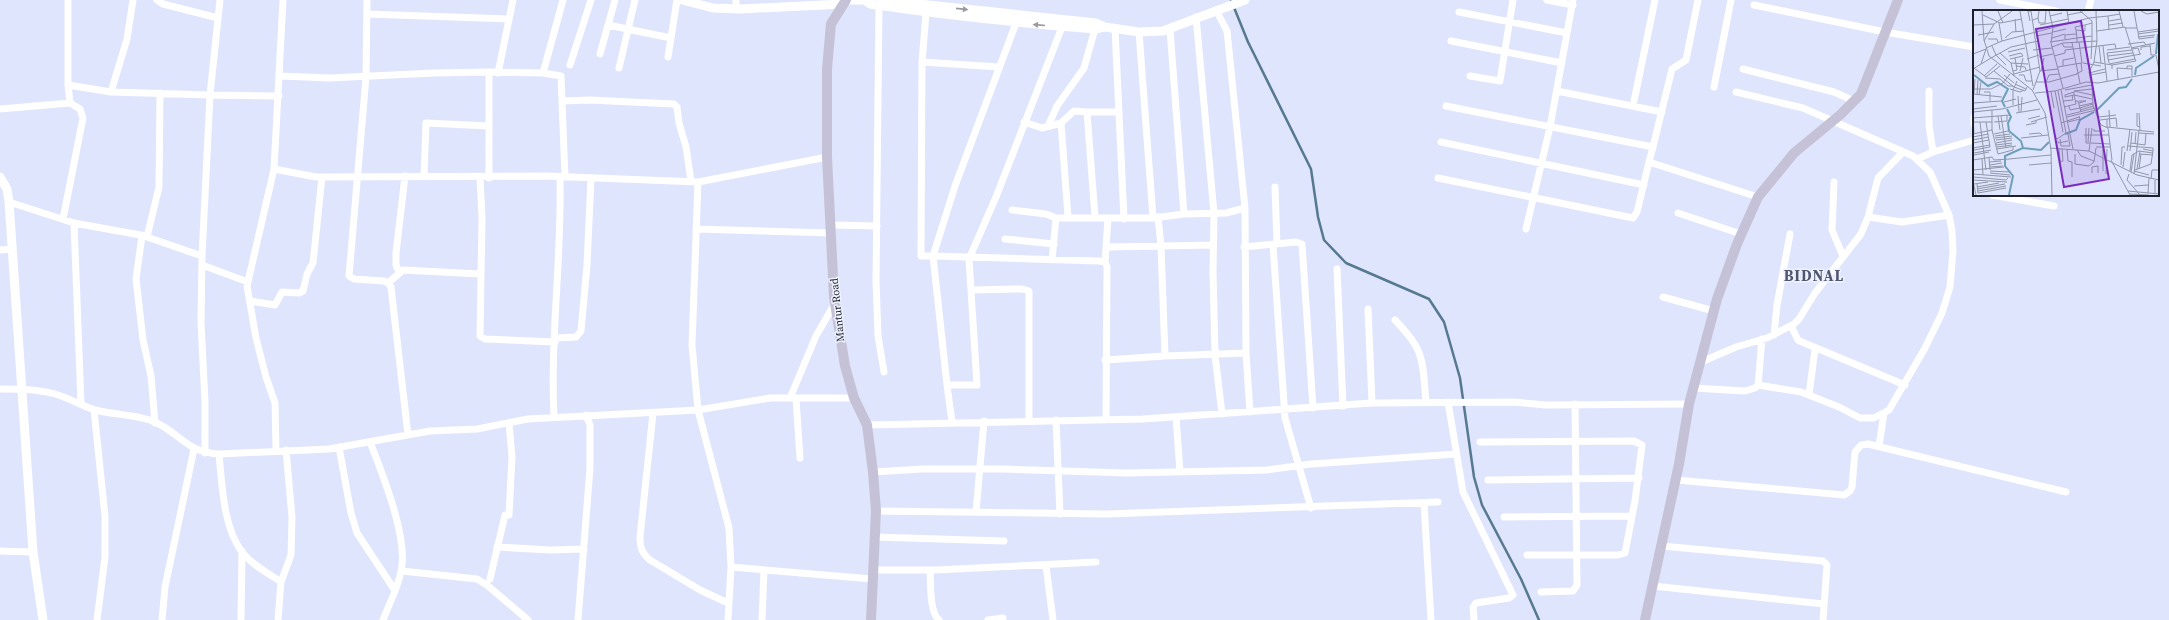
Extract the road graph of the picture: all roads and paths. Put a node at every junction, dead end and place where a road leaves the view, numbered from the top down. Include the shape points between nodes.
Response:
1 (68, 0) edge
2 (133, 0) edge
3 (157, 0) edge
4 (220, 0) edge
5 (283, 0) edge
6 (367, 0) edge
7 (513, 0) edge
8 (563, 0) edge
9 (591, 0) edge
10 (615, 0) edge
11 (635, 0) edge
12 (677, 0) edge
13 (682, 0) edge
14 (1245, 0) edge
15 (1513, 0) edge
16 (1547, 0) edge
17 (1655, 0) edge
18 (1698, 0) edge
19 (1729, 0) edge
20 (1898, 0) edge
21 (2000, 0) edge
22 (2091, 0) edge
23 (845, 1) edge
24 (867, 1) edge
25 (1573, 2) edge
26 (880, 3) edge
27 (709, 4) edge
28 (736, 5) edge
29 (1754, 5) dead end
30 (1218, 9) junction
31 (2051, 10) edge
32 (2088, 10) edge
33 (926, 12) junction
34 (1459, 12) dead end
35 (367, 14) junction
36 (1196, 17) junction
37 (218, 18) junction
38 (509, 19) junction
39 (1510, 22) junction
40 (1016, 23) junction
41 (608, 25) junction
42 (1062, 27) junction
43 (1105, 27) junction
44 (628, 29) junction
45 (1095, 29) junction
46 (1115, 29) junction
47 (1170, 30) junction
48 (1139, 32) junction
49 (1885, 32) junction
50 (1567, 33) junction
51 (671, 38) junction
52 (1452, 41) dead end
53 (1973, 47) edge
54 (1505, 51) junction
55 (600, 54) dead end
56 (668, 57) dead end
57 (922, 62) junction
58 (1562, 63) junction
59 (570, 65) dead end
60 (999, 67) junction
61 (619, 68) dead end
62 (1743, 69) dead end
63 (489, 72) junction
64 (498, 73) junction
65 (543, 73) junction
66 (280, 76) junction
67 (1470, 76) dead end
68 (366, 77) junction
69 (68, 85) junction
70 (1714, 87) dead end
71 (1557, 91) junction
72 (1929, 91) dead end
73 (111, 92) junction
74 (1736, 92) dead end
75 (160, 94) junction
76 (210, 95) junction
77 (279, 96) junction
78 (562, 101) junction
79 (1854, 101) junction
80 (70, 103) junction
81 (1446, 106) dead end
82 (1634, 106) junction
83 (0, 109) edge
84 (1087, 112) junction
85 (1118, 112) junction
86 (1662, 112) junction
87 (1832, 121) junction
88 (1024, 122) junction
89 (1061, 123) junction
90 (489, 126) junction
91 (1048, 126) junction
92 (1550, 127) junction
93 (1973, 140) edge
94 (1441, 142) dead end
95 (1653, 147) junction
96 (1903, 152) junction
97 (1933, 152) junction
98 (827, 157) junction
99 (1917, 159) junction
100 (1649, 162) junction
101 (1542, 163) junction
102 (274, 169) junction
103 (405, 176) junction
104 (424, 176) junction
105 (0, 177) edge
106 (322, 177) junction
107 (358, 177) junction
108 (480, 177) junction
109 (562, 177) junction
110 (489, 178) junction
111 (591, 178) junction
112 (1438, 178) dead end
113 (694, 181) junction
114 (1834, 182) dead end
115 (1644, 185) junction
116 (1276, 187) dead end
117 (1998, 196) edge
118 (1758, 197) junction
119 (1532, 198) junction
120 (9, 202) junction
121 (2054, 206) dead end
122 (1245, 208) junction
123 (1012, 210) dead end
124 (1678, 213) dead end
125 (1184, 214) junction
126 (1214, 214) junction
127 (1949, 215) junction
128 (1068, 217) junction
129 (1095, 217) junction
130 (1156, 217) junction
131 (1868, 217) junction
132 (62, 218) junction
133 (1056, 218) junction
134 (1108, 218) junction
135 (1124, 219) junction
136 (74, 223) junction
137 (877, 226) junction
138 (696, 229) junction
139 (832, 229) junction
140 (1526, 229) dead end
141 (1741, 234) junction
142 (1790, 234) dead end
143 (145, 236) junction
144 (1005, 239) dead end
145 (1054, 244) junction
146 (1213, 245) junction
147 (1275, 245) junction
148 (1161, 246) junction
149 (1107, 247) junction
150 (1244, 248) junction
151 (12, 249) junction
152 (0, 250) edge
153 (202, 256) junction
154 (933, 256) junction
155 (1843, 256) junction
156 (969, 259) junction
157 (1052, 260) junction
158 (1105, 263) junction
159 (202, 265) junction
160 (1337, 269) dead end
161 (399, 272) junction
162 (480, 274) junction
163 (248, 282) junction
164 (388, 282) junction
165 (971, 290) junction
166 (1663, 297) dead end
167 (250, 301) junction
168 (835, 303) junction
169 (1368, 309) dead end
170 (1714, 311) junction
171 (1395, 320) dead end
172 (1791, 326) junction
173 (1774, 335) junction
174 (555, 340) junction
175 (1762, 340) junction
176 (1815, 349) junction
177 (1246, 353) junction
178 (1215, 355) junction
179 (1165, 356) junction
180 (1105, 360) junction
181 (1700, 362) junction
182 (884, 372) dead end
183 (947, 385) junction
184 (1758, 385) junction
185 (1905, 385) junction
186 (23, 388) junction
187 (1693, 388) junction
188 (0, 389) edge
189 (1809, 395) junction
190 (793, 398) junction
191 (854, 398) junction
192 (1426, 402) junction
193 (1448, 402) junction
194 (81, 403) junction
195 (1372, 403) junction
196 (1575, 404) junction
197 (1689, 404) junction
198 (1343, 406) junction
199 (1313, 408) junction
200 (94, 410) junction
201 (698, 410) junction
202 (1284, 411) junction
203 (1250, 412) junction
204 (652, 413) junction
205 (1884, 413) junction
206 (1222, 414) junction
207 (586, 415) junction
208 (554, 417) junction
209 (1176, 417) junction
210 (1056, 420) junction
211 (1106, 420) junction
212 (984, 421) junction
213 (1029, 421) junction
214 (155, 422) junction
215 (509, 422) junction
216 (952, 422) junction
217 (867, 425) junction
218 (408, 435) junction
219 (1575, 441) junction
220 (370, 442) junction
221 (1480, 442) dead end
222 (1879, 446) junction
223 (339, 447) junction
224 (194, 449) junction
225 (286, 450) junction
226 (276, 451) junction
227 (205, 453) junction
228 (219, 454) junction
229 (1456, 454) junction
230 (800, 458) dead end
231 (1298, 466) junction
232 (979, 471) junction
233 (1058, 471) junction
234 (873, 472) junction
235 (1180, 472) junction
236 (1575, 478) junction
237 (1639, 478) junction
238 (1488, 480) dead end
239 (1676, 480) junction
240 (2066, 492) dead end
241 (1438, 502) dead end
242 (1424, 503) junction
243 (1311, 508) junction
244 (876, 510) junction
245 (976, 512) junction
246 (1060, 514) junction
247 (1632, 516) junction
248 (1504, 517) dead end
249 (1576, 517) junction
250 (874, 537) junction
251 (1004, 541) dead end
252 (1662, 546) junction
253 (497, 547) junction
254 (584, 549) junction
255 (0, 551) edge
256 (33, 552) junction
257 (242, 552) junction
258 (1577, 554) junction
259 (1527, 555) dead end
260 (1096, 562) dead end
261 (1046, 566) junction
262 (732, 567) junction
263 (764, 570) junction
264 (930, 570) junction
265 (402, 571) junction
266 (872, 575) junction
267 (490, 579) dead end
268 (281, 582) junction
269 (1653, 586) junction
270 (394, 589) junction
271 (1541, 592) dead end
272 (728, 603) junction
273 (1824, 604) junction
274 (1003, 618) dead end
275 (1474, 619) edge
276 (43, 620) edge
277 (97, 620) edge
278 (162, 620) edge
279 (241, 620) edge
280 (278, 620) edge
281 (383, 620) edge
282 (528, 620) edge
283 (578, 620) edge
284 (728, 620) edge
285 (762, 620) edge
286 (871, 620) edge
287 (939, 620) edge
288 (988, 620) edge
289 (1053, 620) edge
290 (1431, 620) edge
291 (1645, 620) edge
292 (1823, 620) edge

1 - 69 street
2 - 73 street via 127,39
3 - 37 street via 163,4
4 - 37 street
5 - 66 street
6 - 35 street
7 - 38 street
8 - 65 street
9 - 59 street
10 - 41 street
11 - 44 street
12 - 51 street
13 - 27 street
14 - 30 street
15 - 39 street
16 - 25 street
17 - 82 street
18 - 86 street via 1686,60 1672,69
19 - 70 street
20 - 49 main road
21 - 31 street
22 - 32 street
23 - 24 street
23 - 28 street
23 - 98 main road, Mantur Road via 831,24 827,69
24 - 26 street via 870,4
25 - 50 street
26 - 33 street
26 -> 43 street via 1096,22
26 - 137 street
27 - 28 street
29 - 49 street
30 - 36 street
30 - 122 street via 1227,31
33 - 40 street
33 - 57 street
34 - 39 street
35 - 38 street
35 - 68 street
36 - 47 street
36 - 126 street
37 - 76 street
38 - 64 street
39 - 50 street
39 - 54 street
42 -> 40 street
40 - 60 street
41 - 44 street
41 - 55 street
42 - 45 street
42 - 88 street
43 - 45 street
43 - 46 street
44 - 51 street
44 - 61 street
45 - 91 street via 1084,68 1057,106
46 - 48 street
46 - 85 street
47 - 48 street
47 - 125 street
48 - 130 street
49 - 53 street
49 - 79 main road via 1861,94
50 - 58 street
51 - 56 street
52 - 54 street
54 - 58 street
54 - 67 street via 1500,81
57 - 60 street
57 - 154 street via 921,256
58 - 71 street
60 - 154 street via 955,186
62 - 79 street via 1834,92
63 - 64 street
63 - 68 street
63 - 90 street
64 - 65 street
65 - 78 street via 561,76
66 - 68 street
66 - 77 street
68 - 107 street
69 - 73 street
69 - 80 street
71 - 82 street
71 - 92 street
72 - 97 street via 1929,125
73 - 75 street
74 - 87 street via 1803,108
75 - 76 street
75 - 143 street via 158,187
76 - 77 street
76 - 153 street
77 - 102 street
78 - 109 street
78 - 113 street via 674,104 677,107
79 - 87 main road
80 - 83 street
80 - 132 street via 80,109 83,118
81 - 92 street
82 - 86 street
84 - 85 street
84 - 89 street via 1074,111
84 - 129 street
85 - 135 street
86 - 95 street
87 - 96 street
87 - 118 main road via 1794,153
88 - 91 street via 1042,128
88 - 156 street via 996,198
89 - 91 street
89 - 128 street
90 - 104 street via 426,123
90 - 110 street
92 - 95 street
92 - 101 street
93 - 97 street
94 - 101 street
95 - 100 street
96 - 99 street
96 - 131 street via 1878,178
97 - 99 street
98 - 113 street
98 - 139 main road, Mantur Road
99 - 127 street via 1930,172
100 - 115 street
100 - 118 street
101 - 115 street
101 - 119 street
102 - 106 street
102 - 163 street
103 - 104 street
103 - 107 street
103 - 161 street via 396,253
104 - 108 street
105 - 120 street via 7,189
106 - 107 street
106 - 167 street via 313,263 307,274 304,291 282,292 275,305
107 - 164 street via 349,276 354,279
108 - 110 street
108 - 162 street
109 - 110 street
109 - 111 street
109 - 174 street
111 - 113 street
111 - 174 street via 581,331 576,337
112 - 119 street
113 - 138 street
114 - 155 street via 1832,230
115 - 119 street via 1638,212 1633,218
116 - 147 street
117 - 121 street
118 - 141 main road
119 - 140 street
120 - 132 street
120 - 151 street
122 - 126 street
122 - 150 street
123 - 133 street via 1046,214
124 - 141 street
125 - 126 street
125 - 130 street
126 - 146 street
127 - 131 street via 1902,222
127 - 185 street via 1953,251 1950,287 1942,313
128 - 129 street
128 - 133 street
129 - 134 street
130 - 135 street
130 - 148 street
131 - 155 street via 1861,234
132 - 136 street
133 - 145 street
134 - 135 street
134 - 149 street
136 - 143 street
136 - 194 street
137 - 139 street
137 - 182 street via 878,336
138 - 139 street
138 - 201 street via 692,345
139 - 168 main road, Mantur Road
141 - 170 main road
142 - 173 street
143 - 153 street
143 - 214 street via 136,279 143,340 151,376
144 - 145 street
145 - 157 street
146 - 148 street
146 - 178 street
147 - 150 street
147 - 199 street via 1300,243 1303,247
147 - 202 street
148 - 149 street
148 - 179 street
149 - 158 street
150 - 177 street
151 - 152 street
151 - 186 street
153 - 159 street
154 - 156 street
154 - 183 street
155 - 172 street via 1815,293 1799,320
156 - 157 street
156 - 165 street
157 - 158 street
158 - 180 street
159 - 163 street
159 - 227 street
160 - 198 street
161 - 162 street via 403,270
161 - 164 street
162 - 174 street via 479,327 482,338
163 - 167 street
164 - 218 street via 391,287
165 - 183 street via 977,385
165 - 213 street via 1029,291
166 - 170 street
167 - 226 street via 256,338 275,403
168 - 190 street via 816,336
168 - 191 main road, Mantur Road via 845,366
169 - 195 street
170 - 181 main road
171 - 192 street via 1410,335 1421,355
172 - 173 street
172 - 176 street via 1798,340
173 - 175 street
174 - 208 street
175 - 181 street via 1736,347
175 - 184 street
176 - 185 street
176 - 189 street
177 - 178 street
177 - 203 street
178 - 179 street
178 - 206 street
179 - 180 street
180 - 211 street
181 - 187 main road
183 - 216 street
184 - 187 street via 1751,391
184 - 189 street
185 - 205 street via 1889,410
186 - 188 street
186 - 194 street via 45,391
186 - 256 street
187 - 197 main road
189 - 205 street via 1860,418 1874,418
190 - 191 street
190 - 201 street via 770,398
190 - 230 street
191 - 217 main road, Mantur Road
192 - 193 street
192 - 195 street
193 - 196 street
193 - 229 street
194 - 200 street
195 - 198 street
196 - 197 street
196 - 219 street
197 - 239 main road
198 - 199 street
199 - 202 street
200 - 214 street
200 - 277 street via 105,529 105,557
201 - 204 street
201 - 262 street via 729,528
202 - 203 street
202 - 231 street
203 - 206 street
204 - 207 street
204 - 272 street via 640,537 643,555 700,590
205 - 222 street
206 - 209 street
207 - 208 street
207 - 254 street via 590,425 590,468
208 - 215 street
209 - 211 street
209 - 235 street
210 - 211 street
210 - 213 street
210 - 233 street
212 - 213 street
212 - 216 street
212 - 232 street
214 - 224 street
215 - 218 street via 477,429 430,431
215 - 253 street via 512,457 507,515
216 - 217 street
217 - 234 main road, Mantur Road
218 - 220 street
219 - 221 street
219 - 236 street
219 - 237 street via 1641,443 1643,447
220 - 223 street
220 - 265 street via 393,503 402,548
222 - 239 street via 1868,444 1858,447 1852,487 1850,492 1844,495
222 - 240 street
223 - 225 street
223 - 270 street via 357,533
224 - 227 street
224 - 278 street via 165,587
225 - 226 street
225 - 268 street via 292,517 291,555
226 - 228 street
227 - 228 street
228 - 257 street via 223,501
229 - 231 street
229 - 275 street via 1463,492 1513,595 1509,598 1476,603 1473,607
231 - 235 street via 1267,470
231 - 243 street
232 - 233 street
232 - 234 street via 922,469
232 - 245 street
233 - 235 street
233 - 246 street
234 - 244 main road, Mantur Road
236 - 237 street
236 - 238 street
236 - 249 street
237 - 247 street
239 - 252 main road
241 - 242 street
242 - 243 street
242 - 290 street
243 - 246 street
244 - 245 street
244 - 250 main road, Mantur Road
245 - 246 street
247 - 249 street
247 - 258 street via 1625,553
248 - 249 street
249 - 258 street
250 - 251 street
250 - 266 main road, Mantur Road
252 - 269 main road
252 - 273 street via 1823,561 1827,565
253 - 254 street
253 - 267 street
254 - 283 street
255 - 256 street
256 - 276 street
257 - 268 street via 253,563
257 - 279 street
258 - 259 street
258 - 271 street via 1576,589 1569,592
260 - 261 street
261 - 264 street
261 - 289 street
262 - 263 street
262 - 272 street
263 - 266 street
263 - 285 street
264 - 266 street
264 - 287 street via 933,610
265 - 270 street
265 - 282 street via 477,579
266 - 286 main road, Mantur Road
268 - 280 street
269 - 273 street
269 - 291 main road
270 - 281 street
272 - 284 street
273 - 292 street
274 - 288 street

